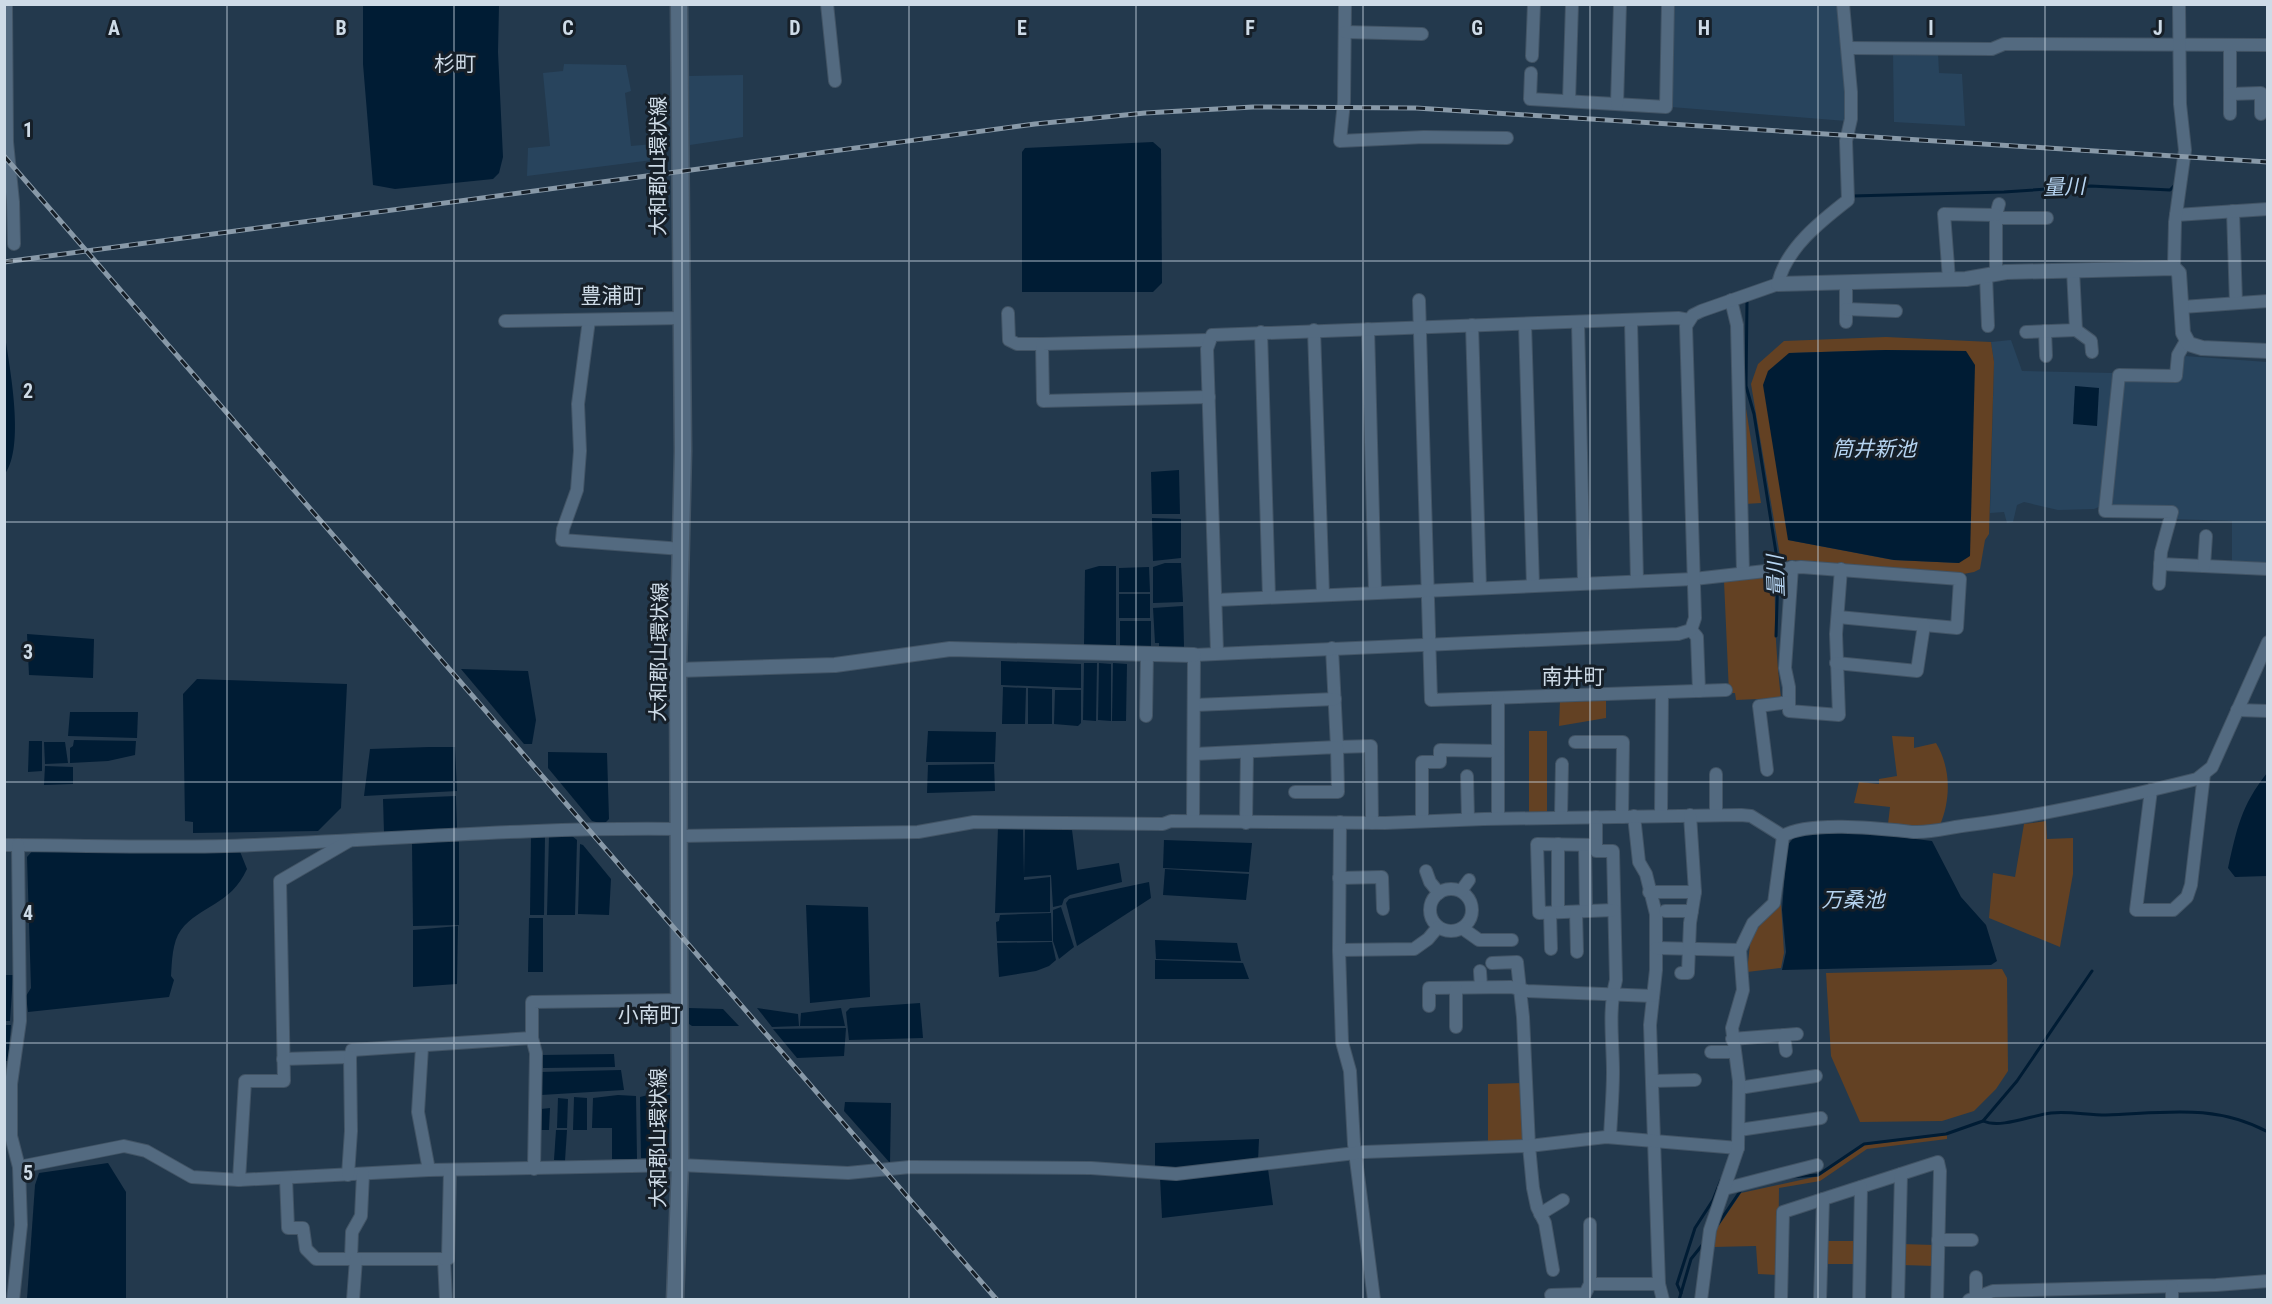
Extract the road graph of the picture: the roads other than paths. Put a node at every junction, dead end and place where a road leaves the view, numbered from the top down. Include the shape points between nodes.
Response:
1 (6, 4) edge
2 (678, 4) edge
3 (827, 4) edge
4 (1534, 4) edge
5 (1572, 4) edge
6 (1620, 4) edge
7 (1668, 4) edge
8 (1843, 4) edge
9 (2179, 4) edge
10 (1345, 5) edge
11 (1345, 32) junction
12 (1422, 34) dead end
13 (2230, 45) junction
14 (2268, 45) edge
15 (2177, 46) junction
16 (1848, 48) junction
17 (1532, 56) dead end
18 (1531, 73) dead end
19 (835, 81) dead end
20 (2230, 94) junction
21 (1569, 102) junction
22 (1617, 104) junction
23 (2230, 114) dead end
24 (2261, 114) dead end
25 (1507, 138) dead end
26 (2268, 209) edge
27 (2233, 211) junction
28 (1997, 212) junction
29 (2176, 215) junction
30 (2047, 218) dead end
31 (14, 244) dead end
32 (2174, 268) junction
33 (2073, 270) junction
34 (1991, 274) junction
35 (1949, 279) junction
36 (1846, 282) junction
37 (1778, 284) junction
38 (1419, 300) dead end
39 (1731, 300) junction
40 (2268, 301) edge
41 (2236, 303) junction
42 (2182, 307) junction
43 (1896, 311) dead end
44 (1008, 313) dead end
45 (681, 318) junction
46 (588, 320) junction
47 (1689, 320) junction
48 (505, 321) dead end
49 (1631, 321) junction
50 (1578, 322) junction
51 (1525, 324) junction
52 (1472, 325) junction
53 (1988, 326) dead end
54 (1419, 328) junction
55 (1368, 329) junction
56 (1314, 330) junction
57 (2076, 330) junction
58 (2045, 331) junction
59 (1262, 332) junction
60 (2026, 332) dead end
61 (1208, 340) junction
62 (2187, 341) junction
63 (1042, 344) junction
64 (2268, 351) edge
65 (2092, 352) dead end
66 (2046, 356) dead end
67 (1209, 397) junction
68 (2206, 536) dead end
69 (682, 549) junction
70 (2160, 564) junction
71 (2204, 566) junction
72 (1783, 568) junction
73 (1841, 569) junction
74 (2268, 569) edge
75 (1743, 573) junction
76 (1694, 579) junction
77 (1637, 581) junction
78 (1584, 583) junction
79 (2159, 584) dead end
80 (1533, 586) junction
81 (1480, 588) junction
82 (1428, 590) junction
83 (1375, 593) junction
84 (1323, 595) junction
85 (1269, 597) junction
86 (1217, 600) junction
87 (1838, 617) junction
88 (1924, 625) junction
89 (1691, 630) junction
90 (2268, 642) edge
91 (1430, 644) junction
92 (1332, 648) junction
93 (1217, 652) junction
94 (1147, 653) junction
95 (1194, 655) junction
96 (1836, 663) junction
97 (678, 670) junction
98 (1726, 690) dead end
99 (1699, 691) junction
100 (1662, 693) junction
101 (1498, 698) junction
102 (1335, 699) junction
103 (1789, 702) junction
104 (1195, 705) junction
105 (2237, 710) junction
106 (2268, 711) edge
107 (1146, 716) dead end
108 (1575, 742) dead end
109 (1337, 747) junction
110 (1498, 751) junction
111 (1247, 752) junction
112 (1195, 754) junction
113 (1562, 764) dead end
114 (1767, 770) dead end
115 (1716, 774) dead end
116 (2204, 774) junction
117 (1467, 776) dead end
118 (2151, 790) junction
119 (1295, 792) dead end
120 (1690, 815) junction
121 (1716, 815) junction
122 (1628, 816) junction
123 (1662, 816) junction
124 (1561, 817) junction
125 (1596, 817) junction
126 (1498, 818) junction
127 (1468, 819) junction
128 (1193, 821) junction
129 (1422, 821) junction
130 (1340, 822) junction
131 (1246, 823) junction
132 (1372, 823) junction
133 (679, 832) junction
134 (1783, 836) junction
135 (351, 840) junction
136 (1558, 844) junction
137 (4, 845) edge
138 (18, 845) junction
139 (1590, 845) junction
140 (1426, 871) dead end
141 (1339, 878) junction
142 (1469, 880) dead end
143 (1461, 891) junction
144 (1649, 892) junction
145 (1695, 892) junction
146 (1439, 893) junction
147 (1383, 909) dead end
148 (1614, 910) junction
149 (1581, 911) junction
150 (1665, 911) dead end
151 (1692, 911) junction
152 (1554, 912) junction
153 (1438, 927) junction
154 (1462, 928) junction
155 (1512, 940) dead end
156 (1656, 948) junction
157 (1690, 948) junction
158 (1339, 950) junction
159 (1551, 950) dead end
160 (1740, 950) junction
161 (1577, 952) dead end
162 (1492, 963) dead end
163 (1480, 971) dead end
164 (1681, 973) dead end
165 (1481, 987) junction
166 (1456, 988) junction
167 (1519, 989) junction
168 (1612, 995) junction
169 (1653, 996) junction
170 (680, 1000) junction
171 (1430, 1006) dead end
172 (1456, 1028) dead end
173 (1797, 1034) dead end
174 (1784, 1035) junction
175 (532, 1038) junction
176 (1733, 1045) junction
177 (422, 1047) junction
178 (1786, 1051) dead end
179 (1711, 1052) dead end
180 (350, 1057) junction
181 (283, 1059) junction
182 (1816, 1076) dead end
183 (1695, 1080) dead end
184 (1653, 1081) junction
185 (1739, 1088) junction
186 (1821, 1118) dead end
187 (1739, 1130) junction
188 (1610, 1137) junction
189 (1655, 1143) junction
190 (1528, 1146) junction
191 (1738, 1148) junction
192 (1355, 1153) junction
193 (1817, 1164) dead end
194 (680, 1165) junction
195 (19, 1167) junction
196 (534, 1168) junction
197 (429, 1170) junction
198 (450, 1170) junction
199 (363, 1174) junction
200 (1901, 1174) junction
201 (348, 1175) junction
202 (286, 1178) junction
203 (239, 1180) junction
204 (1861, 1187) junction
205 (1724, 1189) junction
206 (1823, 1199) junction
207 (1563, 1200) dead end
208 (1540, 1214) junction
209 (1590, 1224) dead end
210 (1938, 1240) junction
211 (1972, 1240) dead end
212 (353, 1259) junction
213 (444, 1259) junction
214 (1553, 1270) dead end
215 (1976, 1277) dead end
216 (2268, 1281) edge
217 (1590, 1284) junction
218 (1659, 1284) junction
219 (2172, 1293) edge
220 (2094, 1294) edge
221 (2133, 1294) edge
222 (1551, 1295) dead end
223 (2015, 1295) edge
224 (2053, 1295) edge
225 (13, 1299) edge
226 (353, 1299) edge
227 (446, 1299) edge
228 (675, 1299) edge
229 (1374, 1299) edge
230 (1663, 1299) edge
231 (1701, 1299) edge
232 (1781, 1299) edge
233 (1820, 1299) edge
234 (1859, 1299) edge
235 (1898, 1299) edge
236 (1937, 1299) edge
237 (1973, 1299) edge

1 - 31 street via 7,133
2 - 45 main road, 大和郡山環状線
3 - 19 street
4 - 17 street
5 - 21 street
6 - 22 street
7 - 22 street via 1666,107
8 - 16 street
9 - 15 street
10 - 11 street
11 - 12 street
11 - 25 street via 1340,141
13 - 14 street
13 - 15 street
13 - 20 street
15 - 16 street via 2004,44 1992,49
15 - 29 street via 2185,150
16 - 37 street via 1849,196 1814,228 1789,260
18 - 21 street via 1530,99
20 - 23 street
20 - 24 street via 2261,93
21 - 22 street
26 - 27 street
27 - 29 street
27 - 41 street
28 - 30 street
28 - 34 street
28 - 35 street via 1944,214
29 - 32 street
32 - 33 street
32 - 42 street via 2180,278
33 - 34 street
33 - 57 street
34 - 35 street
34 - 53 street
35 - 36 street
36 - 37 street
36 - 43 street via 1846,316
37 - 39 street
38 - 54 street
39 - 47 street
39 - 75 street via 1737,326
40 - 41 street
41 - 42 street
42 - 62 street
44 - 63 street via 1009,340 1017,344
45 - 46 street
45 - 69 main road, 大和郡山環状線
46 - 48 street
46 - 69 street via 578,404 577,490 562,540
47 - 49 street
47 - 76 street via 1686,366
49 - 50 street
49 - 77 street
50 - 51 street
50 - 78 street
51 - 52 street
51 - 80 street
52 - 54 street
52 - 81 street
54 - 55 street
54 - 82 street
55 - 56 street
55 - 83 street
56 - 59 street
56 - 84 street
57 - 58 street
57 - 65 street via 2091,341
58 - 60 street
58 - 66 street
59 - 61 street via 1219,333
59 - 85 street
61 - 63 street
61 - 67 street
62 - 64 street via 2202,348
62 - 70 street via 2178,355 2176,376 2119,375 2105,511 2172,512
63 - 67 street via 1043,401
67 - 86 street
68 - 71 street
69 - 97 main road, 大和郡山環状線
70 - 71 street
70 - 79 street
71 - 74 street
72 - 73 street
72 - 75 street
72 - 103 street
73 - 87 street
73 - 88 street via 1960,579 1957,628
75 - 76 street
76 - 77 street
76 - 89 street via 1695,618
77 - 78 street
78 - 80 street
80 - 81 street
81 - 82 street
82 - 83 street
82 - 91 street
83 - 84 street
84 - 85 street
85 - 86 street
86 - 93 street
87 - 88 street
87 - 96 street
88 - 96 street via 1917,671
89 - 91 street via 1678,634
89 - 99 street via 1697,638
90 - 105 street
91 - 92 street
91 - 101 street via 1431,700
92 - 93 street
92 - 102 street
93 - 95 street
94 - 95 street
94 - 97 street via 950,649 835,665
94 - 107 street
95 - 104 street
96 - 103 street via 1839,715 1789,711
97 - 133 main road, 大和郡山環状線
98 - 99 street
99 - 100 street
100 - 101 street
100 - 123 street
101 - 110 street
102 - 104 street
102 - 109 street
103 - 114 street via 1759,706
104 - 112 street
105 - 106 street
105 - 116 street via 2212,767
108 - 122 street via 1623,742
109 - 111 street
109 - 119 street via 1338,792
109 - 132 street via 1371,746
110 - 126 street
110 - 129 street via 1440,750 1440,762 1422,762
111 - 112 street
111 - 131 street
112 - 128 street
113 - 124 street
115 - 121 street
116 - 118 street
116 - 118 street via 2191,885 2187,897 2174,910 2136,910
117 - 127 street
118 - 134 street via 2037,816 1925,832 1852,827
120 - 121 street
120 - 123 street
120 - 145 street
121 - 134 street via 1751,816
122 - 123 street
122 - 125 street
122 - 144 street
124 - 125 street
124 - 126 street
125 - 139 street
126 - 127 street
127 - 129 street
128 - 131 street
128 - 133 street via 1144,825 974,822 918,832
129 - 132 street
130 - 131 street
130 - 132 street
130 - 141 street
133 - 135 street via 593,827
133 - 170 main road, 大和郡山環状線
134 - 160 street via 1774,903 1753,923
135 - 138 street via 250,846
135 - 181 street via 280,881
136 - 139 street
136 - 152 street
136 - 152 street via 1537,844 1539,913
137 - 138 street
138 - 195 street via 20,1021 11,1084 11,1136
139 - 148 street via 1596,851 1613,851
139 - 149 street
140 - 146 street
141 - 147 street via 1382,877
141 - 158 street
142 - 143 street
143 - 146 street via 1453,888
143 - 154 street via 1473,908 1470,920
144 - 145 street
144 - 156 street via 1656,915
145 - 151 street
146 - 153 street via 1432,899 1430,911
148 - 149 street
148 - 168 street via 1616,980
149 - 152 street
149 - 161 street
150 - 151 street
151 - 157 street
152 - 159 street
153 - 154 street via 1450,931
153 - 158 street via 1414,949
154 - 155 street via 1479,940
156 - 157 street
156 - 169 street
157 - 160 street
157 - 164 street via 1688,973
158 - 192 street via 1342,1042 1350,1071
160 - 176 street via 1743,990 1734,1017
162 - 167 street via 1517,962
163 - 165 street
165 - 166 street
165 - 167 street
166 - 171 street via 1429,988
166 - 172 street
167 - 168 street
167 - 190 street via 1525,1041
168 - 169 street
168 - 188 street
169 - 184 street
170 - 175 street via 532,1002
170 - 194 main road, 大和郡山環状線
173 - 174 street
174 - 176 street
174 - 178 street
175 - 177 street
175 - 196 street via 536,1053
176 - 179 street
176 - 185 street
177 - 180 street via 352,1050
177 - 197 street via 418,1112
180 - 181 street
180 - 201 street
181 - 203 street via 284,1082 245,1081
182 - 185 street
183 - 184 street
184 - 189 street
185 - 187 street
186 - 187 street
187 - 191 street
188 - 189 street via 1643,1138
188 - 190 street
189 - 191 street
189 - 218 street
190 - 192 street
190 - 208 street
191 - 205 street
192 - 194 street via 1176,1174 1091,1168 910,1167 848,1173
192 - 229 street
193 - 205 street
194 - 196 street
194 - 228 main road, 大和郡山環状線
195 - 203 street via 124,1146 146,1151 192,1177
195 - 225 street via 21,1225
196 - 198 street
197 - 198 street
197 - 199 street
198 - 213 street via 448,1259
199 - 201 street
199 - 212 street via 361,1216 352,1232
200 - 204 street
200 - 210 street via 1938,1162
200 - 235 street
201 - 202 street
202 - 203 street
202 - 212 street via 288,1228 303,1228 306,1249 316,1259
204 - 206 street
204 - 234 street
205 - 231 street via 1707,1244
206 - 232 street via 1783,1212
206 - 233 street
207 - 208 street
208 - 214 street
209 - 217 street
210 - 211 street
210 - 236 street
212 - 213 street
212 - 226 street
213 - 227 street
215 - 237 street
216 - 219 street
217 - 218 street
217 - 222 street via 1585,1294
218 - 230 street
219 - 221 street
220 - 221 street
220 - 224 street
223 - 224 street
223 - 237 street via 1993,1291

